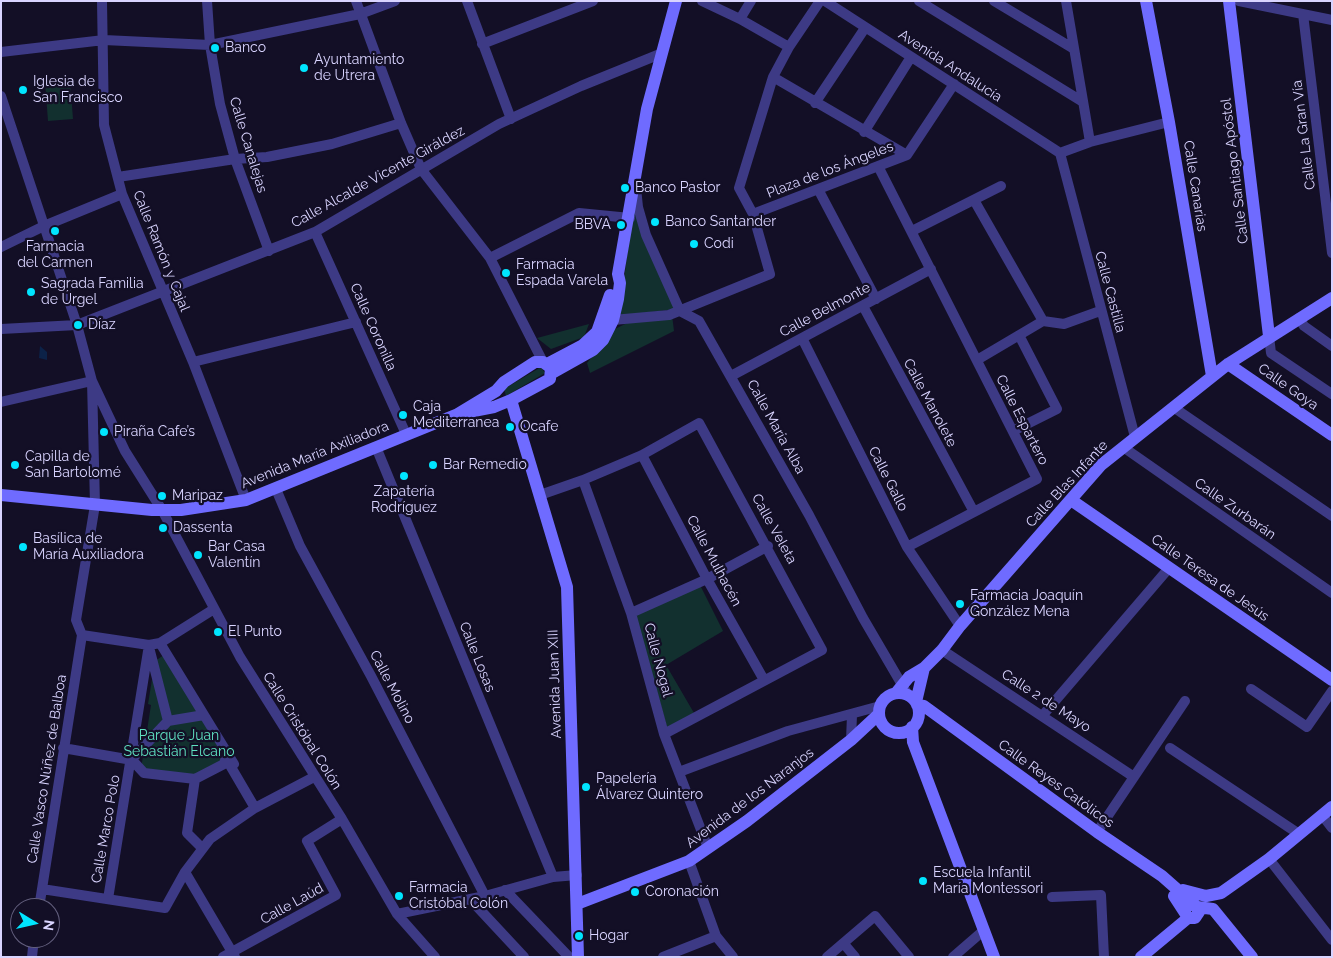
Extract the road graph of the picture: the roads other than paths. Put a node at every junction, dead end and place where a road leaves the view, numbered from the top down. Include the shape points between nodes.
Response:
1 (102, 1) edge
2 (207, 1) edge
3 (356, 1) edge
4 (395, 1) edge
5 (467, 1) edge
6 (593, 1) edge
7 (676, 1) edge
8 (702, 1) edge
9 (751, 1) edge
10 (919, 1) edge
11 (994, 1) edge
12 (1066, 1) edge
13 (1146, 1) edge
14 (1229, 1) edge
15 (1239, 1) edge
16 (826, 2) edge
17 (360, 14) junction
18 (1303, 14) junction
19 (740, 19) junction
20 (1332, 20) edge
21 (865, 28) junction
22 (104, 40) junction
23 (210, 44) junction
24 (482, 44) junction
25 (789, 47) junction
26 (1074, 49) junction
27 (1, 52) edge
28 (660, 54) junction
29 (911, 57) junction
30 (773, 77) junction
31 (954, 84) junction
32 (1, 96) edge
33 (1083, 102) junction
34 (815, 103) junction
35 (511, 119) junction
36 (1169, 122) junction
37 (401, 123) junction
38 (864, 132) junction
39 (1090, 142) junction
40 (1060, 153) junction
41 (907, 155) junction
42 (235, 160) junction
43 (878, 166) junction
44 (421, 169) junction
45 (118, 176) junction
46 (636, 184) junction
47 (1001, 186) dead end
48 (818, 188) junction
49 (122, 194) junction
50 (974, 200) junction
51 (753, 214) junction
52 (630, 218) junction
53 (44, 226) junction
54 (912, 231) junction
55 (315, 232) junction
56 (1, 247) edge
57 (269, 251) junction
58 (1332, 253) edge
59 (490, 258) junction
60 (931, 269) junction
61 (618, 274) junction
62 (161, 290) junction
63 (1332, 298) edge
64 (876, 299) junction
65 (863, 306) junction
66 (680, 311) junction
67 (1100, 311) junction
68 (1299, 318) junction
69 (613, 320) junction
70 (1043, 321) junction
71 (356, 322) junction
72 (77, 325) junction
73 (1, 329) edge
74 (1269, 336) junction
75 (1020, 337) junction
76 (802, 338) junction
77 (1332, 346) edge
78 (977, 360) junction
79 (193, 362) junction
80 (1228, 364) junction
81 (547, 366) junction
82 (731, 376) junction
83 (1212, 376) junction
84 (92, 381) junction
85 (496, 391) junction
86 (527, 393) junction
87 (1332, 394) edge
88 (1, 402) edge
89 (502, 404) junction
90 (1173, 407) junction
91 (458, 414) junction
92 (516, 418) junction
93 (1013, 431) junction
94 (406, 434) junction
95 (1332, 435) edge
96 (1135, 437) junction
97 (1122, 447) junction
98 (376, 448) junction
99 (642, 455) junction
100 (583, 480) junction
101 (276, 489) junction
102 (1, 495) edge
103 (540, 495) junction
104 (246, 500) junction
105 (1070, 500) junction
106 (95, 505) junction
107 (160, 508) junction
108 (181, 510) junction
109 (974, 512) junction
110 (1332, 516) edge
111 (174, 535) junction
112 (768, 546) junction
113 (907, 547) junction
114 (1169, 568) junction
115 (707, 579) junction
116 (1332, 593) edge
117 (214, 609) junction
118 (631, 613) junction
119 (960, 626) junction
120 (82, 635) junction
121 (160, 643) junction
122 (149, 645) junction
123 (942, 650) junction
124 (924, 668) junction
125 (764, 680) junction
126 (1332, 680) edge
127 (1251, 689) dead end
128 (1332, 690) edge
129 (908, 696) junction
130 (1185, 700) dead end
131 (880, 710) junction
132 (934, 714) junction
133 (204, 715) junction
134 (852, 715) junction
135 (1042, 715) junction
136 (168, 721) junction
137 (915, 723) junction
138 (884, 726) junction
139 (899, 732) junction
140 (664, 734) junction
141 (851, 740) junction
142 (913, 742) junction
143 (63, 748) junction
144 (1170, 748) dead end
145 (227, 753) junction
146 (132, 760) junction
147 (679, 772) junction
148 (314, 777) junction
149 (1134, 777) junction
150 (195, 779) junction
151 (255, 808) junction
152 (1327, 811) edge
153 (342, 819) junction
154 (1332, 828) edge
155 (1097, 832) junction
156 (1300, 834) junction
157 (202, 848) junction
158 (708, 848) junction
159 (1269, 859) junction
160 (689, 861) junction
161 (185, 872) junction
162 (577, 875) junction
163 (553, 878) junction
164 (1169, 885) junction
165 (42, 889) junction
166 (505, 890) junction
167 (485, 896) junction
168 (1206, 896) junction
169 (1052, 897) dead end
170 (41, 898) edge
171 (470, 898) junction
172 (108, 899) junction
173 (577, 904) junction
174 (1191, 910) junction
175 (398, 914) junction
176 (983, 931) junction
177 (1173, 931) junction
178 (716, 936) junction
179 (1332, 940) edge
180 (844, 944) junction
181 (1155, 952) edge
182 (234, 954) edge
183 (222, 957) edge
184 (435, 957) edge
185 (524, 957) edge
186 (569, 957) edge
187 (578, 957) edge
188 (663, 957) edge
189 (733, 957) edge
190 (828, 957) edge
191 (855, 957) edge
192 (909, 957) edge
193 (953, 957) edge
194 (994, 957) edge
195 (1104, 957) edge
196 (1141, 957) edge
197 (1252, 957) edge

1 - 22 street, Calle Ramón y Cajal
2 - 23 street, Calle Canalejas
3 - 17 street
4 - 17 street
5 - 24 street
6 - 24 street
7 - 28 street
8 - 19 street
9 - 19 street
10 - 33 street
11 - 26 street
12 - 26 street
13 - 36 street, Calle Canarias
14 - 74 street, Calle Santiago Apóstol
15 - 18 street
16 - 21 street, Avenida Andalucía
16 - 25 street
17 - 23 street
17 - 37 street
18 - 20 street
18 - 58 street, Calle La Gran Vía
19 - 25 street
21 - 29 street, Avenida Andalucía
21 - 34 street
22 - 23 street
22 - 27 street
22 - 45 street, Calle Ramón y Cajal via 104,125
23 - 42 street, Calle Canalejas via 220,104
24 - 35 street
25 - 30 street
26 - 33 street
28 - 35 street, Calle Alcalde Vicente Giráldez
28 - 46 street via 647,109
29 - 31 street, Avenida Andalucía
29 - 38 street
30 - 34 street, Plaza de los Ángeles
30 - 51 street via 739,188
31 - 40 street, Avenida Andalucía
31 - 41 street
32 - 53 street
33 - 39 street
34 - 38 street, Plaza de los Ángeles
35 - 44 street, Calle Alcalde Vicente Giráldez
36 - 39 street
36 - 83 street, Calle Canarias
37 - 42 street via 332,144 267,158
37 - 44 street
38 - 41 street, Plaza de los Ángeles
39 - 40 street
40 - 67 street, Calle Castilla
41 - 43 street, Plaza de los Ángeles
42 - 45 street
42 - 57 street, Calle Canalejas
43 - 48 street, Plaza de los Ángeles
43 - 54 street, Calle Espartero
44 - 55 street, Calle Alcalde Vicente Giráldez
44 - 59 street
45 - 49 street, Calle Ramón y Cajal
46 - 52 street
46 - 66 street via 646,235
47 - 50 street
48 - 51 street, Plaza de los Ángeles
48 - 64 street
49 - 53 street
49 - 62 street, Calle Ramón y Cajal
50 - 54 street
50 - 70 street
51 - 66 street via 770,274
52 - 59 street via 578,213
52 - 61 street
53 - 56 street
53 - 72 street
54 - 60 street, Calle Espartero
55 - 57 street, Calle Alcalde Vicente Giráldez
55 - 71 street, Calle Coronilla
57 - 62 street, Calle Alcalde Vicente Giráldez
59 - 81 street
60 - 64 street, Calle Belmonte
60 - 78 street, Calle Espartero
61 - 69 street via 620,284
61 - 81 street via 596,332
62 - 72 street, Calle Alcalde Vicente Giráldez
62 - 79 street, Calle Ramón y Cajal
63 - 68 street, Calle Blas Infante
64 - 65 street, Calle Belmonte
65 - 76 street, Calle Belmonte
65 - 109 street, Calle Manolete
66 - 69 street
66 - 82 street, Calle María Alba via 699,321
67 - 70 street via 1064,324
67 - 96 street, Calle Castilla
68 - 74 street, Calle Blas Infante
68 - 77 street via 1304,326
69 - 81 street via 603,340 593,350
70 - 75 street
71 - 79 street
71 - 94 street, Calle Coronilla
72 - 73 street, Calle Alcalde Vicente Giráldez
72 - 84 street
74 - 80 street, Calle Blas Infante
74 - 87 street via 1271,353
75 - 78 street
75 - 93 street via 1057,409
76 - 82 street, Calle Belmonte
76 - 113 street, Calle Gallo
78 - 93 street, Calle Espartero
79 - 104 street, Calle Ramón y Cajal
80 - 83 street, Calle Blas Infante
80 - 95 street, Calle Goya
81 - 85 street, Avenida María Axiliadora via 529,366
81 - 86 street, Avenida María Axiliadora via 550,379
82 - 129 street, Calle María Alba
83 - 90 street, Calle Blas Infante
84 - 88 street
84 - 106 street
84 - 107 street, Calle Cristóbal Colón via 125,451
85 - 89 street, Avenida Juan XIII
85 - 91 street, Avenida María Axiliadora
86 - 89 street, Avenida María Axiliadora
86 - 92 street via 518,406
89 - 91 street, Avenida María Axiliadora
89 - 92 street, Avenida Juan XIII
89 - 92 street
90 - 96 street, Calle Blas Infante
90 - 110 street
91 - 94 street, Avenida María Axiliadora
92 - 103 street, Avenida Juan XIII
93 - 109 street, Calle Espartero via 1037,479
94 - 98 street, Avenida María Axiliadora
96 - 97 street, Calle Blas Infante
97 - 105 street, Calle Blas Infante
97 - 116 street, Calle Zurbarán
98 - 101 street, Avenida María Axiliadora
98 - 163 street, Calle Losas
99 - 100 street
99 - 112 street, Calle Veleta via 699,423
99 - 115 street, Calle Mulhacén
100 - 103 street
100 - 118 street, Calle Nogal
101 - 104 street, Avenida María Axiliadora
101 - 167 street, Calle Molino via 300,546
102 - 106 street, Avenida María Axiliadora
103 - 162 street, Avenida Juan XIII via 567,588
104 - 108 street, Avenida María Axiliadora
105 - 114 street, Calle Teresa de Jesús
105 - 119 street, Calle Blas Infante
106 - 107 street, Avenida María Axiliadora
106 - 120 street via 76,620
107 - 108 street, Avenida María Axiliadora
107 - 111 street, Calle Cristóbal Colón
108 - 111 street via 175,521
109 - 113 street, Calle Espartero
111 - 117 street, Calle Cristóbal Colón
112 - 115 street
112 - 125 street, Calle Veleta via 822,650
113 - 119 street, Calle Gallo
114 - 126 street, Calle Teresa de Jesús
114 - 135 street
115 - 118 street
115 - 125 street, Calle Mulhacén
117 - 121 street
117 - 148 street, Calle Cristóbal Colón
118 - 140 street, Calle Nogal
119 - 123 street, Calle Blas Infante
120 - 122 street
120 - 143 street, Calle Vasco Núñez de Balboa
121 - 122 street
121 - 133 street
122 - 136 street
122 - 146 street, Calle Marco Polo
123 - 124 street, Calle Blas Infante
123 - 135 street, Calle 2 de Mayo
124 - 129 street
124 - 129 street, Calle Blas Infante via 909,677
125 - 140 street
127 - 128 street via 1307,727
129 - 131 street via 889,695
129 - 132 street, Calle Reyes Católicos
129 - 137 street
130 - 149 street
131 - 134 street
131 - 138 street
131 - 141 street, Avenida de los Naranjos
132 - 137 street
132 - 155 street, Calle Reyes Católicos
133 - 136 street
133 - 145 street
134 - 141 street
134 - 147 street via 788,731
135 - 149 street, Calle 2 de Mayo
136 - 146 street
137 - 139 street
137 - 142 street
138 - 139 street
138 - 141 street, Avenida de los Naranjos
139 - 142 street
140 - 147 street, Calle Nogal
141 - 158 street, Avenida de los Naranjos
142 - 176 street
143 - 146 street
143 - 165 street, Calle Vasco Núñez de Balboa
144 - 156 street
145 - 150 street via 224,764
145 - 151 street
146 - 150 street via 144,773
146 - 172 street, Calle Marco Polo
147 - 158 street, Calle Nogal
148 - 151 street
148 - 153 street, Calle Cristóbal Colón
149 - 155 street
150 - 157 street via 187,834
151 - 157 street
152 - 154 street
152 - 156 street
153 - 175 street, Calle Cristóbal Colón
153 - 182 street, Calle Laúd via 307,841 336,895
155 - 164 street, Calle Reyes Católicos
156 - 159 street
157 - 161 street
158 - 160 street, Avenida de los Naranjos
159 - 168 street via 1221,892
159 - 179 street
160 - 173 street, Avenida de los Naranjos
160 - 178 street
161 - 172 street via 166,908
161 - 182 street
162 - 163 street
162 - 173 street, Avenida Juan XIII
163 - 166 street
164 - 168 street
164 - 174 street, Calle Reyes Católicos
164 - 177 street via 1176,917
165 - 170 street, Calle Vasco Núñez de Balboa
165 - 172 street
166 - 167 street
166 - 186 street
167 - 171 street
168 - 174 street
169 - 195 street via 1101,895
171 - 175 street
171 - 185 street
173 - 187 street, Avenida Juan XIII
174 - 177 street
174 - 197 street, Calle Reyes Católicos via 1213,909
175 - 184 street, Calle Cristóbal Colón
176 - 193 street
176 - 194 street
177 - 181 street
178 - 188 street
178 - 189 street
180 - 190 street
180 - 191 street
180 - 192 street via 875,916
181 - 196 street
182 - 183 street, Calle Laúd

